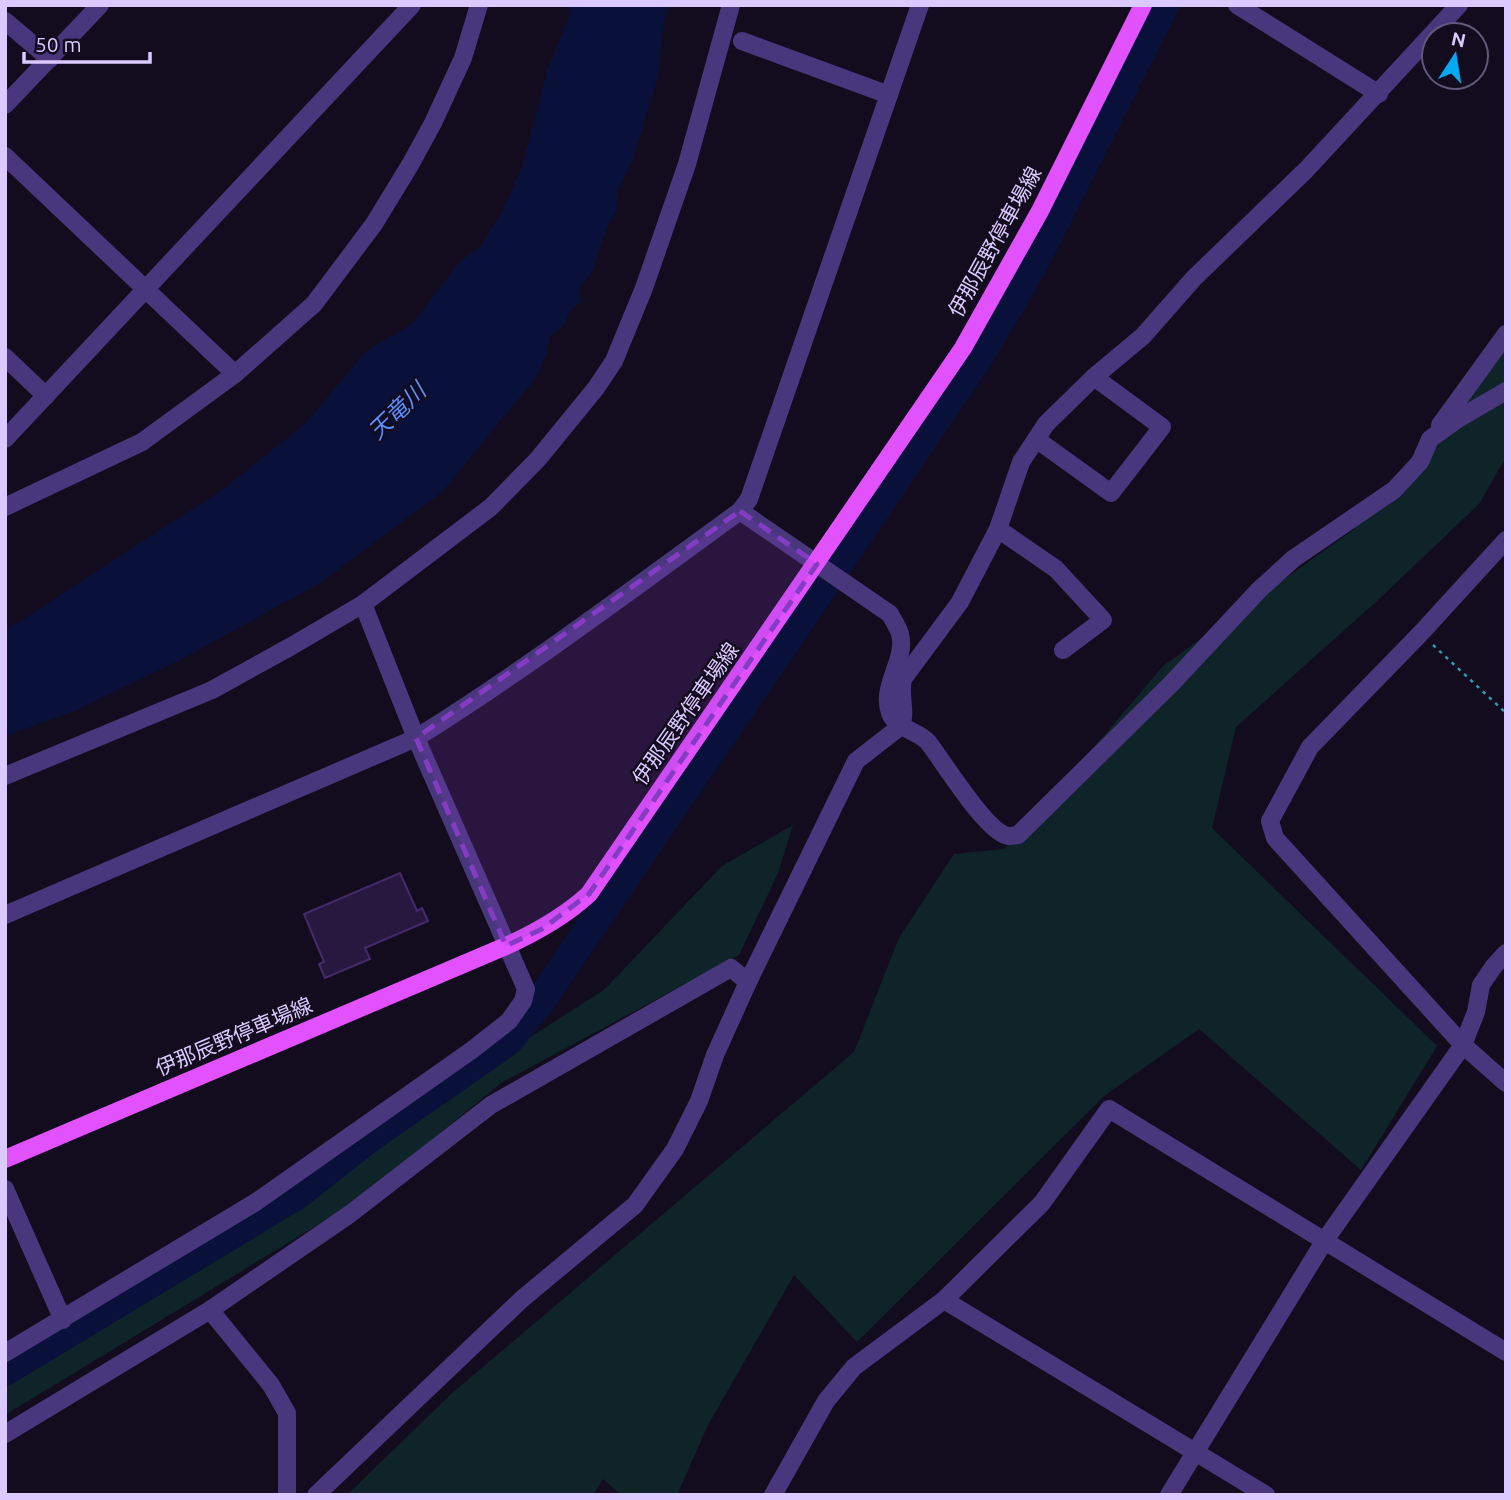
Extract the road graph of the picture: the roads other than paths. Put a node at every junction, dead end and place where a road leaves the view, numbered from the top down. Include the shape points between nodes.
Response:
1 (100, 5) edge
2 (412, 5) edge
3 (479, 5) edge
4 (731, 5) edge
5 (920, 5) edge
6 (1143, 5) edge
7 (1237, 5) edge
8 (1452, 7) edge
9 (5, 21) edge
10 (742, 41) dead end
11 (50, 59) junction
12 (889, 94) junction
13 (1379, 94) junction
14 (9, 95) edge
15 (5, 156) edge
16 (145, 291) junction
17 (1506, 334) edge
18 (5, 357) edge
19 (235, 374) junction
20 (1094, 377) junction
21 (1506, 391) edge
22 (46, 396) junction
23 (5, 439) edge
24 (1036, 439) junction
25 (1430, 439) junction
26 (5, 506) edge
27 (740, 511) junction
28 (998, 529) junction
29 (1506, 540) edge
30 (817, 564) junction
31 (363, 604) junction
32 (1063, 650) dead end
33 (901, 726) junction
34 (416, 738) junction
35 (5, 776) edge
36 (5, 915) edge
37 (506, 946) junction
38 (1506, 953) edge
39 (748, 982) junction
40 (1463, 1045) junction
41 (1506, 1083) edge
42 (5, 1159) edge
43 (5, 1189) edge
44 (1325, 1240) junction
45 (944, 1300) junction
46 (210, 1310) junction
47 (63, 1320) junction
48 (5, 1353) edge
49 (1506, 1353) edge
50 (5, 1434) edge
51 (1196, 1453) junction
52 (779, 1493) edge
53 (287, 1495) edge
54 (316, 1495) edge
55 (1169, 1495) edge
56 (1266, 1495) edge

1 - 11 street
2 - 16 street
3 - 19 street via 463,58 433,123 374,224 314,304
4 - 31 street via 687,164 614,361 565,428 491,507
5 - 12 street
6 - 30 main road, 伊那辰野停車場線 via 997,289
7 - 13 street
8 - 13 street
9 - 11 street
10 - 12 street
11 - 14 street
12 - 27 street via 749,499
13 - 20 street via 1143,335
15 - 16 street
16 - 19 street
16 - 22 street
17 - 25 street
18 - 22 street
19 - 26 street via 142,442
20 - 24 street
20 - 24 street via 1162,427 1111,492
21 - 25 street
22 - 23 street
24 - 28 street via 1021,462
25 - 33 street via 1420,462 1394,489 1293,559 1259,590 1018,835 1008,836 991,827 925,739
27 - 30 street
27 - 34 street
28 - 32 street via 1056,569 1103,620
28 - 33 street via 960,602 903,679
29 - 40 street via 1310,747 1270,821 1275,838
30 - 33 street via 890,614 900,634 900,652 888,706
30 - 37 main road, 伊那辰野停車場線 via 589,894 542,929
31 - 34 street
31 - 35 street via 212,690
33 - 39 street via 856,761
34 - 36 street
34 - 37 street
37 - 42 main road, 伊那辰野停車場線
37 - 47 street via 526,989 509,1021 256,1202
38 - 40 street via 1481,985
39 - 46 street via 731,968 491,1105 350,1214
39 - 54 street via 675,1149 635,1205 522,1299
40 - 41 street
40 - 44 street
43 - 47 street
44 - 45 street via 1109,1109 1042,1203
44 - 49 street
44 - 51 street
45 - 51 street
45 - 52 street via 854,1367 826,1401
46 - 50 street
46 - 53 street via 271,1385 287,1413
47 - 48 street
51 - 55 street
51 - 56 street

